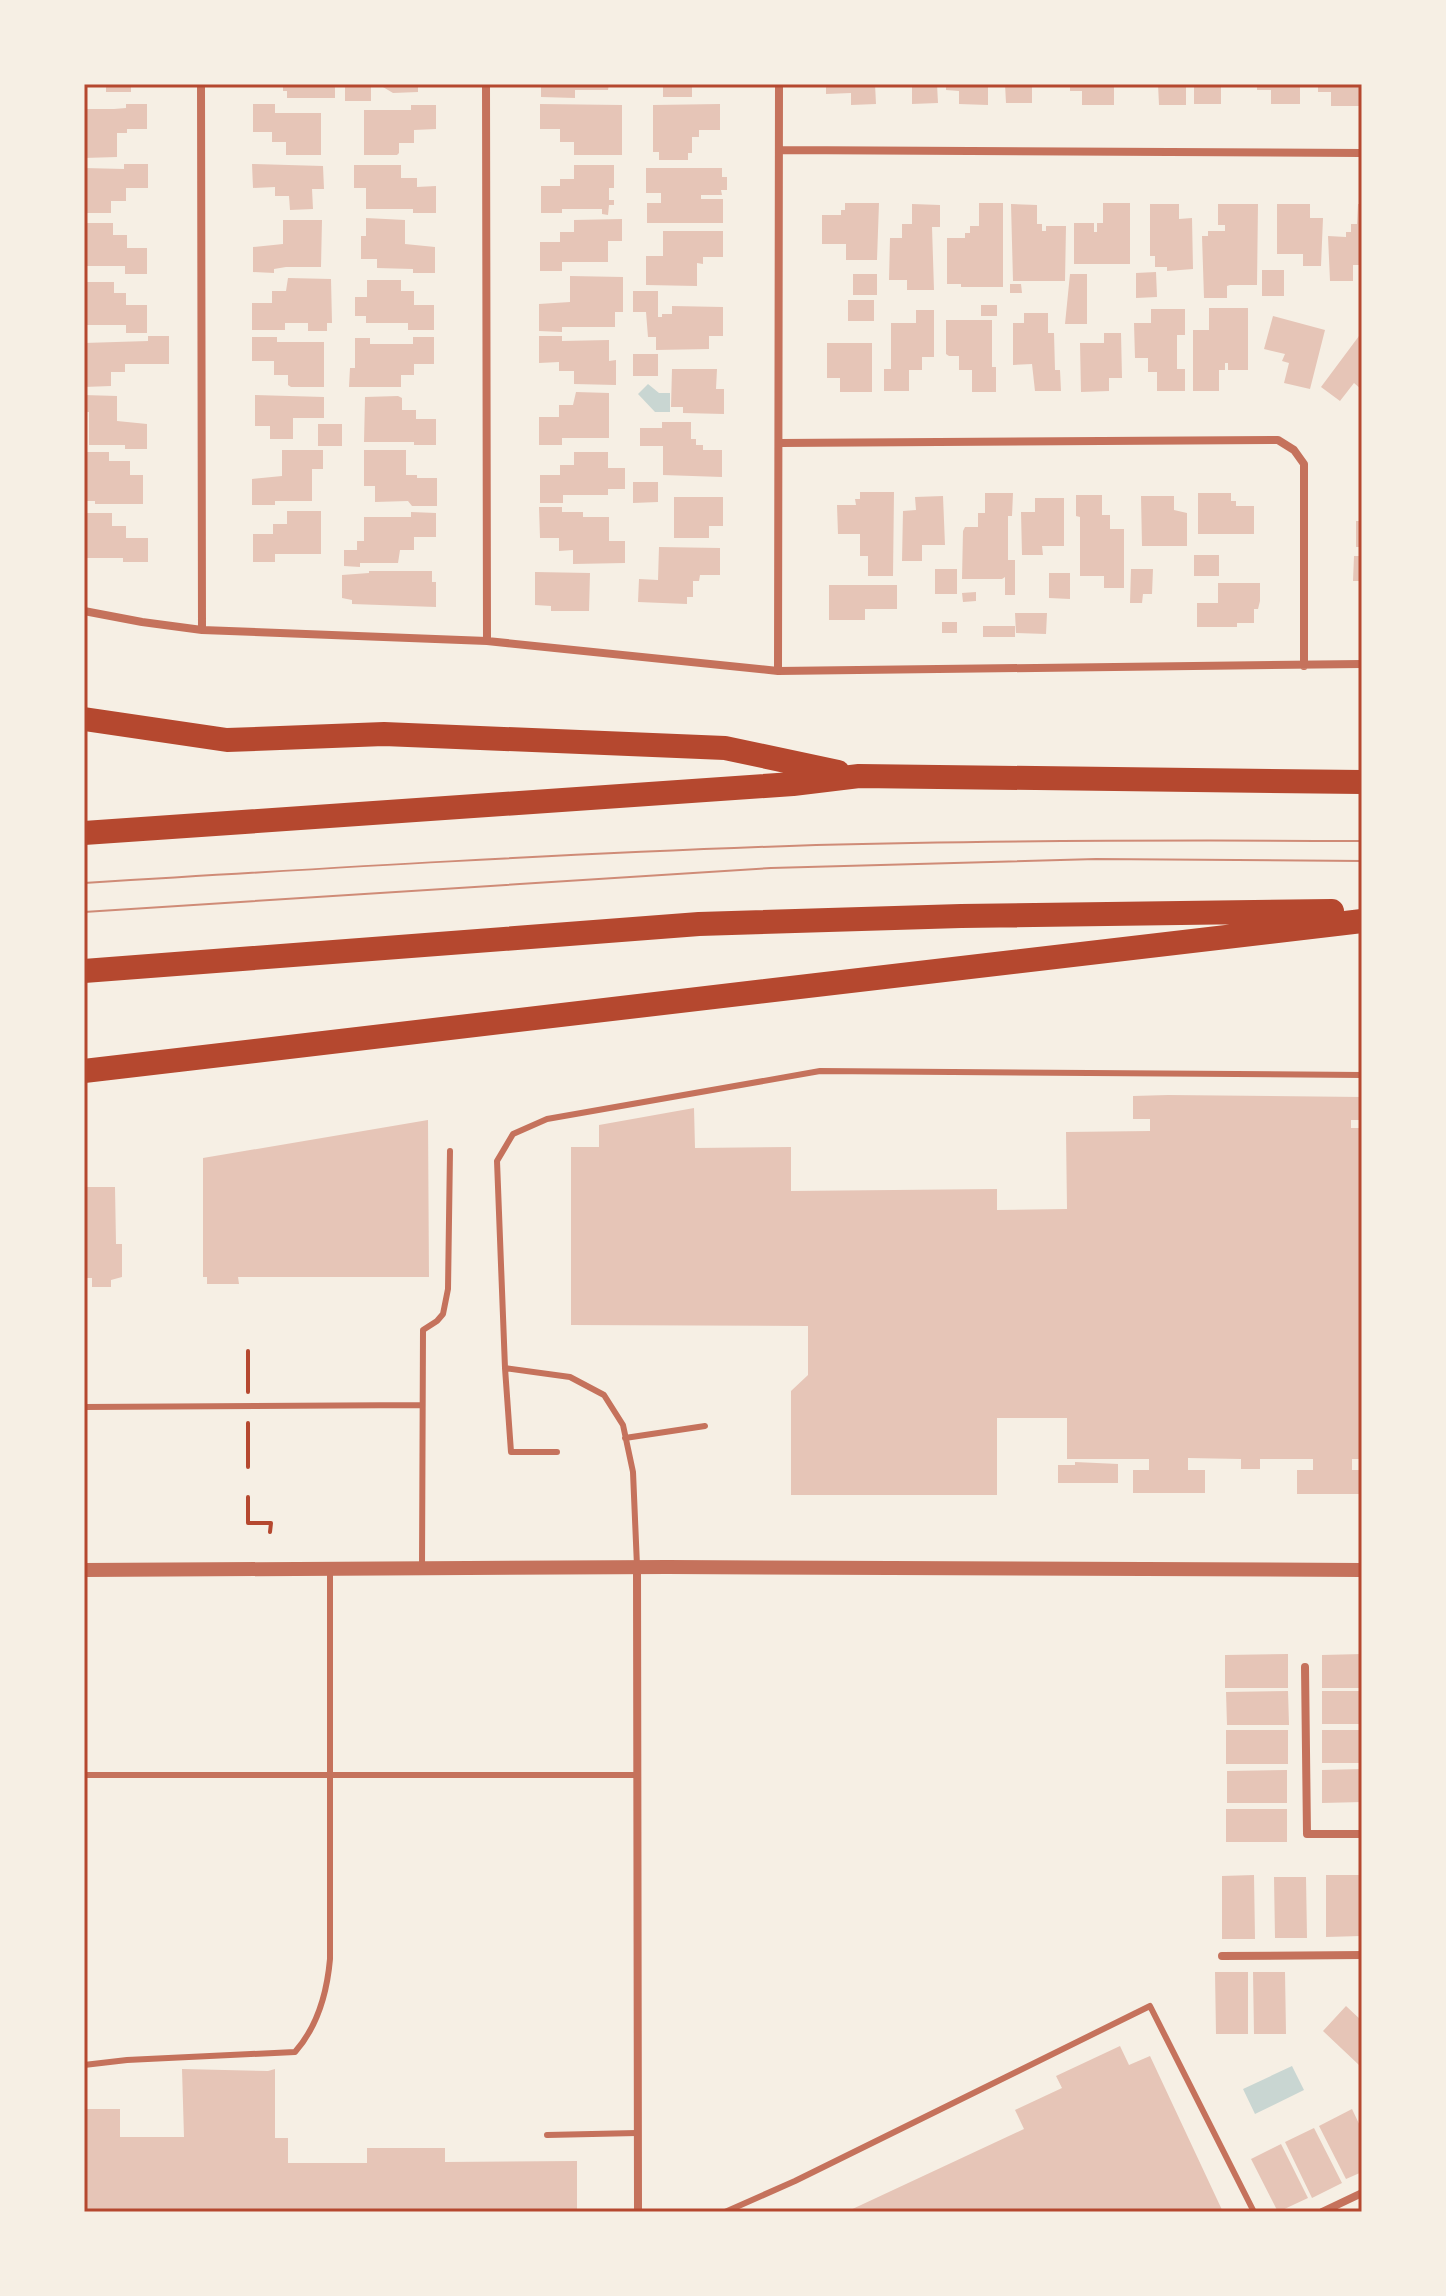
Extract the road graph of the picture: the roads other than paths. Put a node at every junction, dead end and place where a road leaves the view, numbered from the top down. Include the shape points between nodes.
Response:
1 (201, 84) edge
2 (486, 84) edge
3 (779, 84) edge
4 (779, 150) junction
5 (1362, 153) edge
6 (780, 443) junction
7 (84, 611) edge
8 (202, 630) junction
9 (487, 641) junction
10 (1362, 664) edge
11 (1304, 666) junction
12 (778, 671) junction
13 (84, 719) edge
14 (859, 776) junction
15 (1362, 782) edge
16 (84, 833) edge
17 (1362, 911) edge
18 (1362, 921) edge
19 (84, 971) edge
20 (84, 1071) edge
21 (1362, 1075) edge
22 (450, 1151) dead end
23 (505, 1368) junction
24 (422, 1405) junction
25 (84, 1407) edge
26 (705, 1426) dead end
27 (625, 1438) junction
28 (557, 1452) dead end
29 (637, 1567) junction
30 (422, 1568) junction
31 (330, 1569) junction
32 (84, 1570) edge
33 (1362, 1570) edge
34 (1305, 1667) dead end
35 (84, 1775) edge
36 (328, 1775) junction
37 (638, 1775) junction
38 (1362, 1834) edge
39 (1362, 1955) edge
40 (1222, 1956) dead end
41 (84, 2065) edge
42 (637, 2133) junction
43 (547, 2135) dead end
44 (1362, 2193) edge
45 (638, 2212) edge
46 (725, 2212) edge
47 (1254, 2212) edge
48 (1322, 2212) edge

1 - 8 street
2 - 9 street
3 - 4 street
4 - 5 street
4 - 6 street
6 - 11 street via 1278,440 1304,464
6 - 12 street
7 - 8 street
8 - 9 street
9 - 12 street
10 - 11 street
11 - 12 street
13 - 14 highway via 227,740 384,734 725,748
14 - 15 highway
14 - 16 highway
17 - 19 highway via 699,924
18 - 20 highway
21 - 23 lane via 820,1071 547,1119 513,1134 497,1161
22 - 24 lane via 448,1289 443,1314 423,1330
23 - 27 lane via 570,1377 604,1395
23 - 28 lane via 511,1452
24 - 25 lane
24 - 30 lane
26 - 27 lane
27 - 29 lane via 633,1472
29 - 30 street
29 - 33 street
29 - 37 street
30 - 31 street
31 - 32 street
31 - 36 lane
34 - 38 street via 1307,1834
35 - 36 lane
36 - 37 lane
36 - 41 lane via 329,1968 318,2015 306,2039 295,2052
37 - 42 street
39 - 40 street
42 - 43 lane
42 - 45 street
44 - 48 street
46 - 47 lane via 1150,2006

